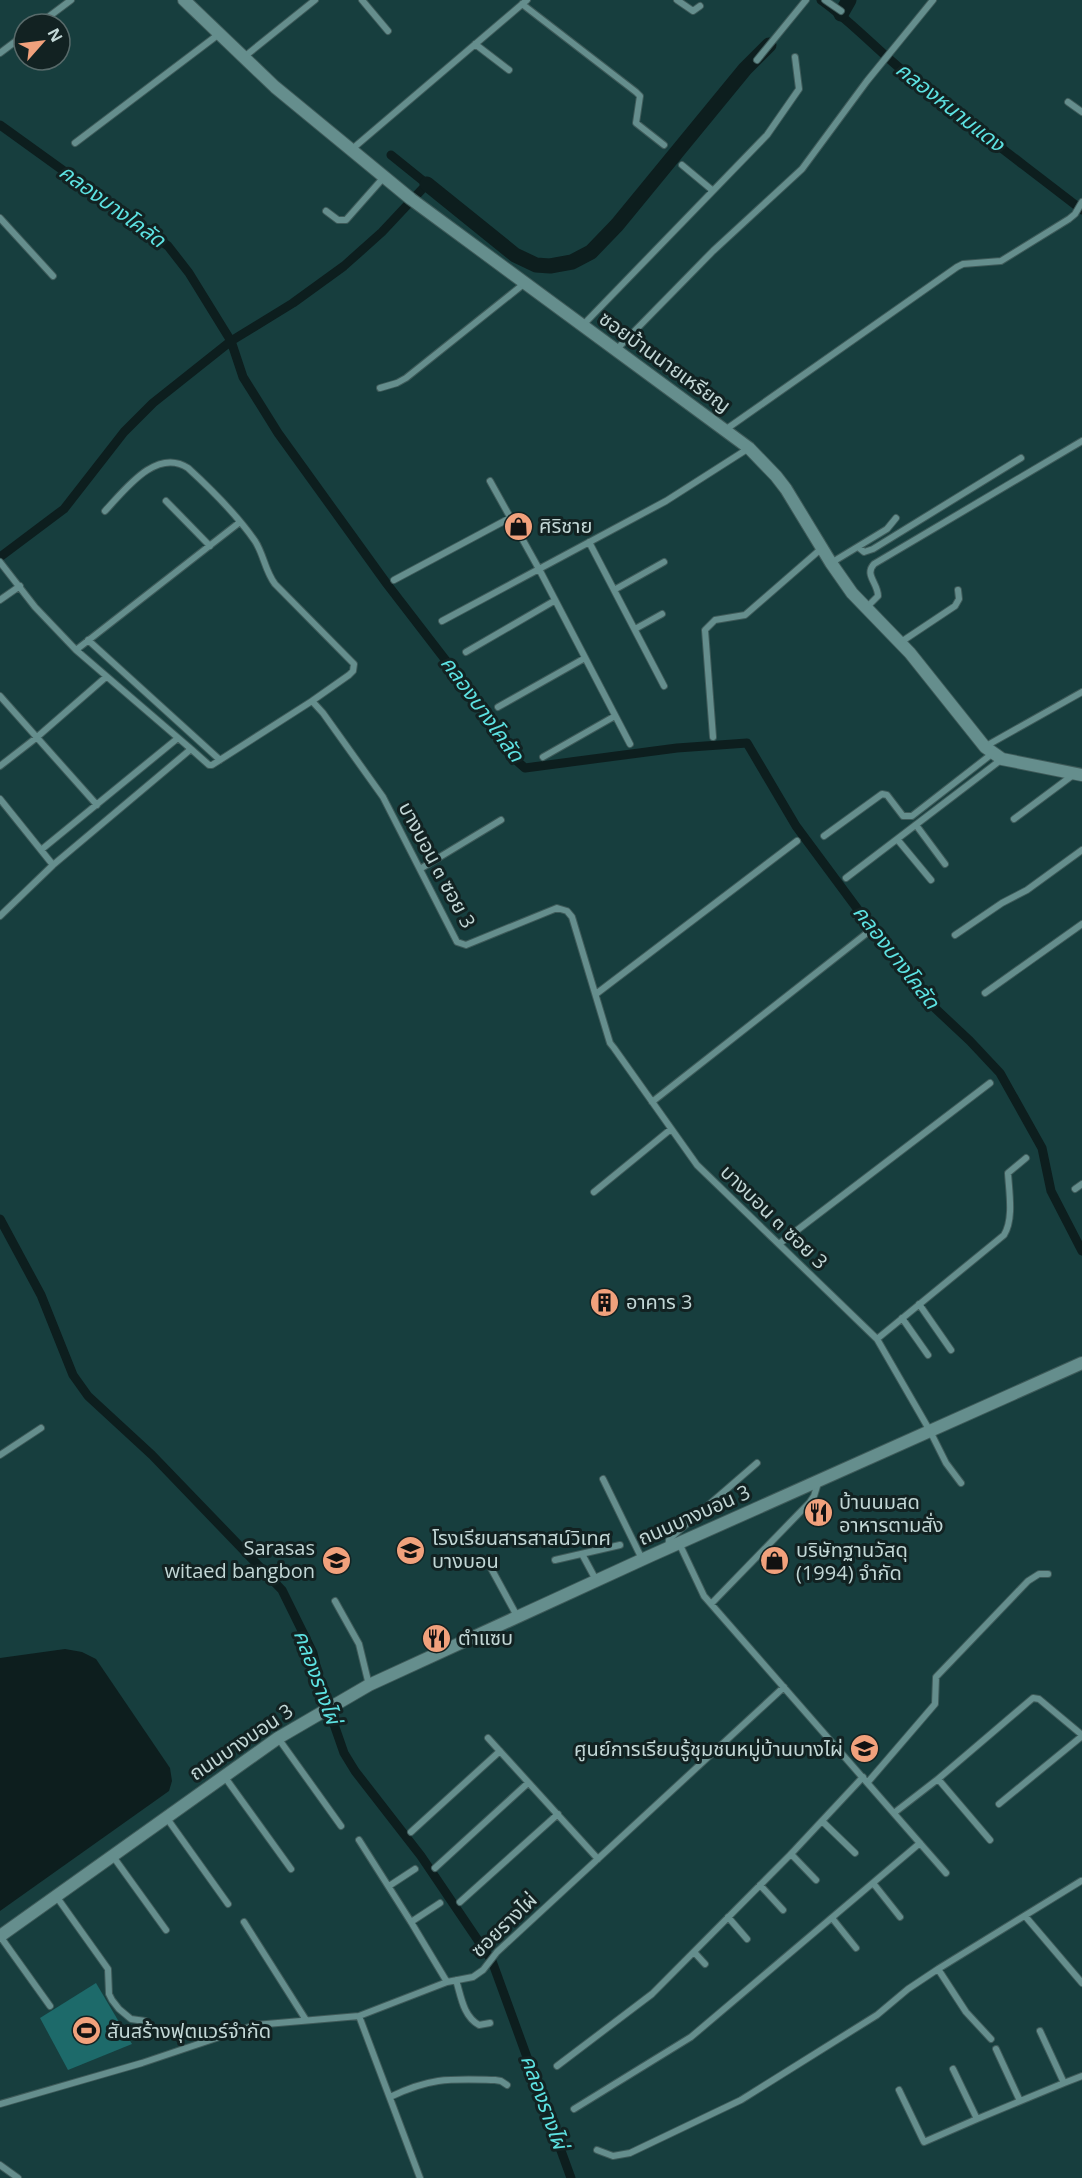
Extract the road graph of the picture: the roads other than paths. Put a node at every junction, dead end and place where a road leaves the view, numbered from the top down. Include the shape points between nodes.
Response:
1 (71, 0) edge
2 (184, 0) edge
3 (315, 0) edge
4 (362, 0) edge
5 (677, 0) edge
6 (805, 0) edge
7 (825, 0) edge
8 (933, 0) edge
9 (524, 2) edge
10 (700, 6) dead end
11 (841, 11) dead end
12 (55, 12) edge
13 (388, 31) dead end
14 (219, 34) junction
15 (475, 44) junction
16 (243, 57) junction
17 (795, 57) dead end
18 (757, 60) dead end
19 (509, 70) dead end
20 (1068, 102) dead end
21 (1082, 112) edge
22 (75, 143) dead end
23 (664, 145) dead end
24 (351, 150) junction
25 (682, 165) dead end
26 (384, 177) junction
27 (712, 190) junction
28 (1082, 202) edge
29 (326, 211) dead end
30 (0, 218) edge
31 (53, 276) dead end
32 (525, 283) junction
33 (582, 326) junction
34 (615, 350) junction
35 (380, 388) dead end
36 (724, 431) junction
37 (1082, 441) edge
38 (749, 448) junction
39 (1021, 458) dead end
40 (490, 481) dead end
41 (166, 501) dead end
42 (105, 511) dead end
43 (510, 518) junction
44 (896, 518) dead end
45 (240, 522) junction
46 (589, 542) junction
47 (210, 546) junction
48 (822, 547) junction
49 (858, 547) junction
50 (0, 562) edge
51 (664, 562) dead end
52 (831, 563) junction
53 (539, 569) junction
54 (394, 580) dead end
55 (20, 586) junction
56 (614, 590) junction
57 (958, 590) dead end
58 (0, 600) edge
59 (554, 601) junction
60 (867, 607) junction
61 (662, 614) dead end
62 (442, 621) dead end
63 (634, 629) junction
64 (88, 640) junction
65 (901, 642) junction
66 (76, 650) junction
67 (466, 652) dead end
68 (585, 658) junction
69 (106, 677) junction
70 (664, 686) dead end
71 (1082, 692) edge
72 (0, 696) edge
73 (312, 701) junction
74 (498, 707) dead end
75 (615, 716) junction
76 (36, 738) junction
77 (178, 738) junction
78 (713, 738) dead end
79 (630, 744) dead end
80 (191, 748) junction
81 (994, 753) junction
82 (543, 758) dead end
83 (220, 760) junction
84 (0, 766) edge
85 (1079, 774) edge
86 (0, 798) edge
87 (97, 805) junction
88 (1014, 819) dead end
89 (501, 820) dead end
90 (916, 825) junction
91 (824, 836) dead end
92 (897, 839) junction
93 (797, 841) dead end
94 (41, 850) junction
95 (1082, 850) edge
96 (945, 864) dead end
97 (53, 865) junction
98 (420, 869) junction
99 (846, 878) dead end
100 (931, 880) dead end
101 (0, 916) edge
102 (1082, 924) edge
103 (867, 933) dead end
104 (955, 935) dead end
105 (985, 993) dead end
106 (596, 994) junction
107 (990, 1083) dead end
108 (652, 1102) junction
109 (671, 1129) junction
110 (1026, 1158) dead end
111 (1082, 1184) edge
112 (1075, 1189) dead end
113 (594, 1192) dead end
114 (779, 1244) junction
115 (918, 1304) junction
116 (902, 1318) junction
117 (877, 1339) junction
118 (951, 1350) dead end
119 (928, 1355) dead end
120 (1082, 1363) edge
121 (42, 1428) dead end
122 (930, 1431) junction
123 (0, 1455) edge
124 (757, 1463) dead end
125 (603, 1479) dead end
126 (818, 1482) junction
127 (961, 1483) dead end
128 (620, 1545) dead end
129 (673, 1546) junction
130 (582, 1554) junction
131 (486, 1559) dead end
132 (555, 1560) dead end
133 (643, 1560) junction
134 (1048, 1574) dead end
135 (596, 1581) junction
136 (335, 1601) dead end
137 (711, 1604) junction
138 (518, 1617) junction
139 (369, 1685) junction
140 (784, 1687) junction
141 (1082, 1735) edge
142 (278, 1738) junction
143 (488, 1738) dead end
144 (500, 1751) junction
145 (224, 1776) junction
146 (938, 1779) junction
147 (865, 1780) junction
148 (528, 1783) junction
149 (999, 1804) dead end
150 (894, 1813) junction
151 (558, 1814) junction
152 (166, 1817) junction
153 (822, 1821) junction
154 (340, 1826) dead end
155 (411, 1832) dead end
156 (359, 1840) dead end
157 (990, 1840) dead end
158 (920, 1843) junction
159 (855, 1853) dead end
160 (791, 1854) junction
161 (112, 1855) junction
162 (598, 1859) junction
163 (435, 1868) dead end
164 (291, 1869) dead end
165 (415, 1869) dead end
166 (946, 1873) dead end
167 (816, 1880) dead end
168 (1082, 1881) edge
169 (873, 1883) junction
170 (760, 1885) junction
171 (389, 1886) junction
172 (56, 1896) junction
173 (460, 1902) dead end
174 (440, 1903) dead end
175 (228, 1904) dead end
176 (783, 1910) dead end
177 (1025, 1916) junction
178 (728, 1917) junction
179 (900, 1917) dead end
180 (832, 1918) junction
181 (244, 1922) dead end
182 (411, 1922) junction
183 (166, 1930) dead end
184 (0, 1936) edge
185 (747, 1939) dead end
186 (855, 1948) dead end
187 (694, 1952) junction
188 (705, 1964) dead end
189 (938, 1969) junction
190 (456, 1980) junction
191 (447, 1982) junction
192 (1082, 1983) edge
193 (50, 2006) dead end
194 (359, 2016) junction
195 (306, 2020) junction
196 (145, 2021) dead end
197 (490, 2023) dead end
198 (1040, 2031) dead end
199 (991, 2039) dead end
200 (996, 2049) dead end
201 (557, 2066) dead end
202 (953, 2069) dead end
203 (1082, 2076) edge
204 (1064, 2083) junction
205 (507, 2085) dead end
206 (899, 2090) dead end
207 (390, 2097) junction
208 (1020, 2101) junction
209 (0, 2104) edge
210 (574, 2109) dead end
211 (977, 2119) junction
212 (597, 2150) dead end
213 (0, 2165) edge
214 (18, 2178) edge
215 (420, 2178) edge

1 - 12 street
2 - 14 main road, ซอยบ้านนายเหรียญ
3 - 16 street
4 - 13 street
5 - 10 street via 690,11
6 - 18 street
7 - 11 street
8 - 34 street via 802,170 713,251
9 - 15 street
9 - 23 street via 640,96 636,123
14 - 16 main road, ซอยบ้านนายเหรียญ
14 - 22 street
15 - 19 street
15 - 24 street
16 - 24 main road, ซอยบ้านนายเหรียญ
17 - 27 street via 799,88 795,96 767,135
20 - 21 street
24 - 26 main road, ซอยบ้านนายเหรียญ
25 - 27 street
26 - 29 street via 346,220 338,220
26 - 32 main road, ซอยบ้านนายเหรียญ
27 - 33 street
28 - 36 street via 1075,214 1001,261 957,267
30 - 31 street
32 - 33 main road, ซอยบ้านนายเหรียญ
32 - 35 street via 406,378
33 - 34 main road, ซอยบ้านนายเหรียญ
34 - 36 main road, ซอยบ้านนายเหรียญ
36 - 38 main road, ซอยบ้านนายเหรียญ
37 - 60 street via 874,564 870,573 879,591
38 - 46 street via 666,501
38 - 48 main road, ซอยบ้านนายเหรียญ via 781,482
39 - 49 street via 873,549 864,552
40 - 43 street
41 - 47 street
42 - 45 street via 145,472 174,462 188,468
43 - 53 street
43 - 54 street
44 - 49 street via 887,529
45 - 47 street
45 - 73 street via 256,542 275,584 354,664 349,675
46 - 53 street
46 - 56 street
47 - 64 street
48 - 52 main road, ซอยบ้านนายเหรียญ
48 - 78 street via 745,615 715,620 705,630
49 - 52 street
50 - 55 street
51 - 56 street
52 - 60 main road, ซอยบ้านนายเหรียญ
53 - 59 street
53 - 62 street
55 - 58 street
55 - 66 street
56 - 63 street
57 - 65 street via 955,606
59 - 67 street
59 - 68 street
60 - 65 main road, ซอยบ้านนายเหรียญ
61 - 63 street
63 - 70 street
64 - 66 street
64 - 83 street
65 - 81 main road, ซอยบ้านนายเหรียญ
66 - 69 street
68 - 74 street
68 - 75 street
69 - 76 street
69 - 77 street
71 - 81 street
72 - 76 street
73 - 83 street
73 - 98 street, บางบอน ๓ ซอย 3 via 383,797
75 - 79 street
75 - 82 street
76 - 84 street
76 - 87 street
77 - 80 street
77 - 87 street
80 - 83 street via 210,765
80 - 97 street
81 - 85 main road
81 - 90 street
81 - 91 street via 912,816 903,816 882,794
85 - 88 street
86 - 94 street
87 - 94 street
89 - 98 street
90 - 92 street
90 - 96 street
92 - 99 street
92 - 100 street
93 - 106 street
94 - 97 street
95 - 104 street
97 - 101 street
98 - 106 street, บางบอน ๓ ซอย 3 via 461,944 470,944 557,908 567,911
102 - 105 street
103 - 108 street
106 - 108 street, บางบอน ๓ ซอย 3 via 610,1042
107 - 114 street
108 - 109 street, บางบอน ๓ ซอย 3
109 - 113 street
109 - 114 street, บางบอน ๓ ซอย 3 via 697,1165
110 - 115 street via 1008,1173 1009,1219 1004,1235
111 - 112 street
114 - 117 street, บางบอน ๓ ซอย 3
115 - 116 street
115 - 118 street
116 - 117 street
116 - 119 street
117 - 122 street, บางบอน ๓ ซอย 3
120 - 122 main road, ถนนบางบอน 3
121 - 123 street
122 - 126 main road, ถนนบางบอน 3
122 - 127 street, บางบอน ๓ ซอย 3
124 - 129 street via 675,1534 669,1540
125 - 133 street
126 - 129 main road, ถนนบางบอน 3
126 - 137 street via 810,1502
128 - 130 street
129 - 133 main road, ถนนบางบอน 3
129 - 137 street
130 - 132 street
130 - 135 street
131 - 138 street
133 - 135 main road, ถนนบางบอน 3
134 - 147 street via 1028,1581 936,1677 935,1704
135 - 138 main road, ถนนบางบอน 3
136 - 139 street via 359,1644
137 - 140 street
138 - 139 main road, ถนนบางบอน 3
139 - 142 main road, ถนนบางบอน 3
140 - 147 street
140 - 162 street, ซอยรางไผ่
141 - 146 street via 1034,1698
141 - 149 street
142 - 145 main road, ถนนบางบอน 3
142 - 154 street
143 - 144 street
144 - 148 street
144 - 155 street
145 - 152 main road, ถนนบางบอน 3
145 - 164 street
146 - 150 street
146 - 157 street
147 - 150 street
147 - 153 street
148 - 151 street
148 - 163 street
150 - 158 street
151 - 162 street
151 - 173 street
152 - 161 main road, ถนนบางบอน 3
152 - 175 street
153 - 159 street
153 - 160 street
156 - 171 street
158 - 166 street
158 - 169 street
160 - 167 street
160 - 170 street
161 - 172 main road, ถนนบางบอน 3
161 - 183 street
162 - 190 street, ซอยรางไผ่ via 497,1952 483,1970 473,1977
165 - 171 street
168 - 177 street
169 - 179 street
169 - 180 street
170 - 176 street
170 - 178 street
171 - 182 street
172 - 184 main road, ถนนบางบอน 3
172 - 196 street via 108,1969 112,2000 131,2019
174 - 182 street
177 - 189 street
177 - 192 street
178 - 185 street
178 - 187 street
180 - 186 street
180 - 210 street via 691,2037
181 - 195 street
182 - 191 street
184 - 193 street
187 - 188 street
187 - 201 street via 652,1994
189 - 199 street via 966,2012
189 - 212 street via 877,2015 731,2105 630,2153 613,2156
190 - 191 street, ซอยรางไผ่
190 - 197 street via 470,2018 479,2025
191 - 194 street, ซอยรางไผ่
194 - 195 street, ซอยรางไผ่
194 - 207 street
195 - 209 street, ซอยรางไผ่ via 244,2028 142,2063
198 - 204 street
200 - 208 street
202 - 211 street
203 - 204 street
204 - 208 street
205 - 207 street via 495,2080 441,2079
206 - 211 street via 924,2142
207 - 215 street
208 - 211 street
213 - 214 street

